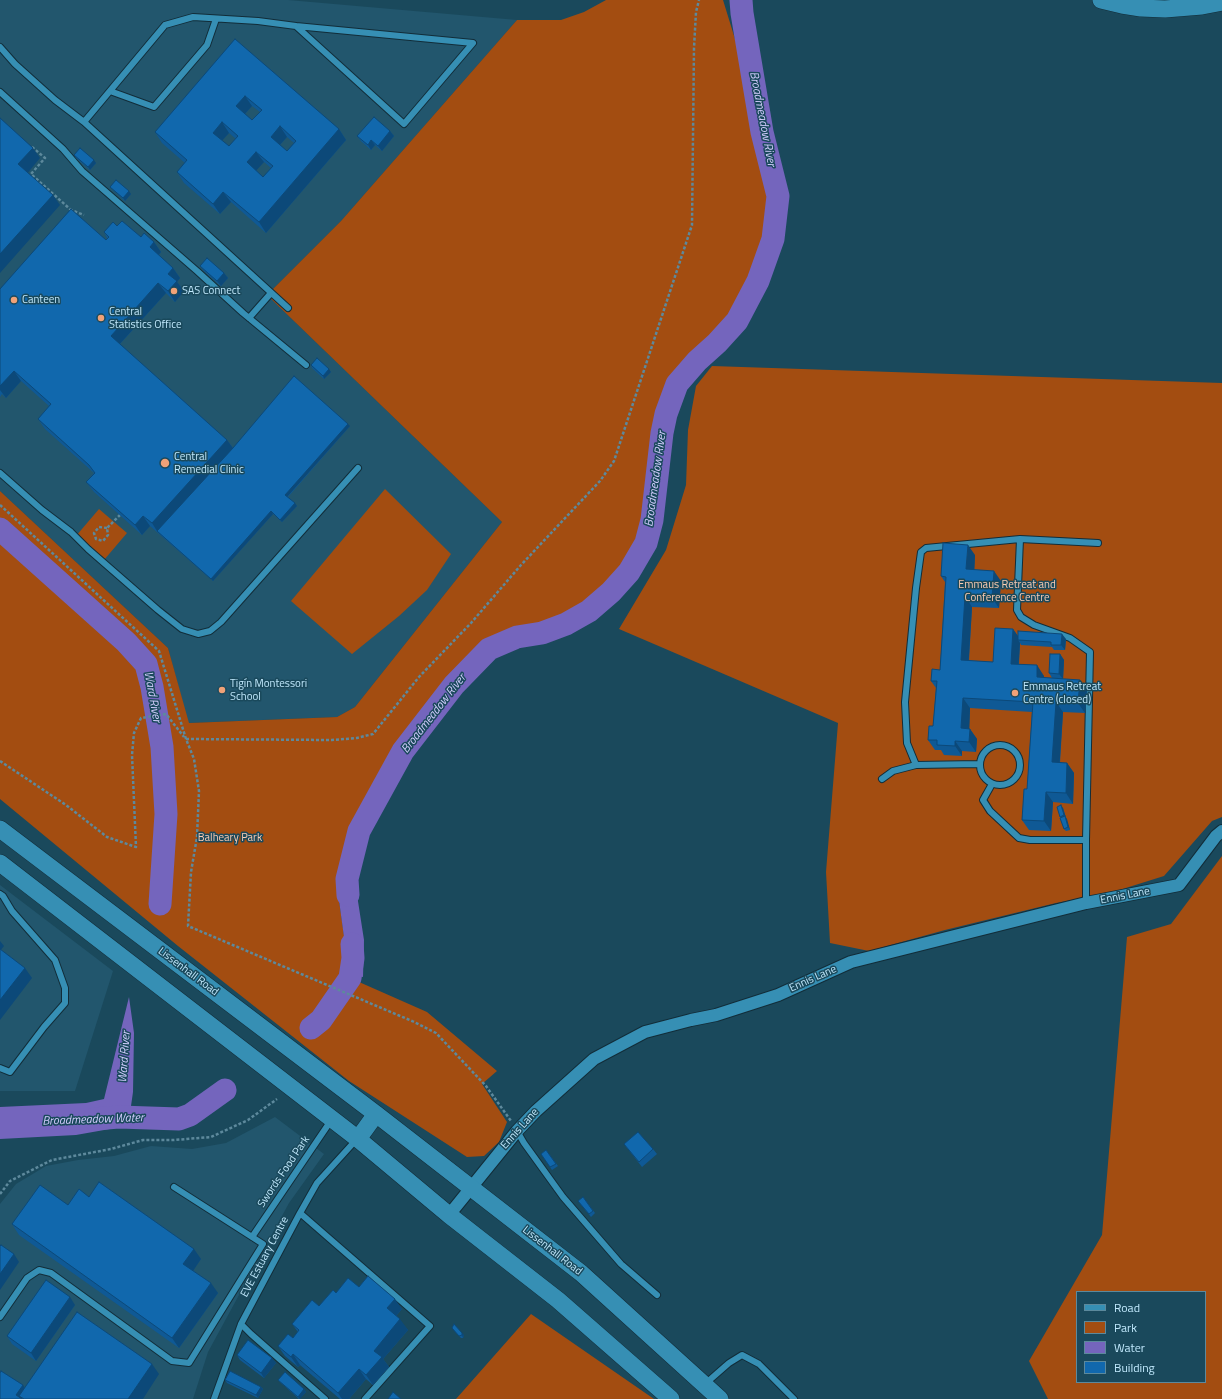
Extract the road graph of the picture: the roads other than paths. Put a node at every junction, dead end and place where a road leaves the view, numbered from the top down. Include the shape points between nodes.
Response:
1 (1101, 0) edge
2 (1222, 2) edge
3 (216, 19) junction
4 (296, 26) junction
5 (0, 47) edge
6 (110, 91) junction
7 (0, 92) edge
8 (84, 122) junction
9 (271, 292) junction
10 (288, 308) dead end
11 (249, 318) junction
12 (306, 365) dead end
13 (358, 468) dead end
14 (0, 473) edge
15 (1020, 539) junction
16 (1098, 544) dead end
17 (979, 764) junction
18 (916, 765) junction
19 (882, 778) dead end
20 (992, 784) junction
21 (0, 829) edge
22 (1222, 831) edge
23 (1086, 840) junction
24 (0, 863) edge
25 (0, 894) edge
26 (1086, 903) junction
27 (0, 1068) edge
28 (376, 1114) junction
29 (332, 1119) junction
30 (517, 1130) junction
31 (358, 1139) junction
32 (174, 1187) dead end
33 (471, 1189) junction
34 (300, 1213) junction
35 (448, 1215) junction
36 (252, 1237) junction
37 (657, 1295) dead end
38 (0, 1318) edge
39 (241, 1324) junction
40 (704, 1385) junction
41 (214, 1399) edge
42 (325, 1399) edge
43 (365, 1399) edge
44 (671, 1399) edge
45 (720, 1399) edge
46 (794, 1399) edge

1 - 2 main road via 1122,5 1165,9
3 - 4 lane
3 - 6 lane via 193,17 165,25
3 - 6 lane via 207,45 154,107
4 - 4 lane via 404,124 473,43 320,28
5 - 8 lane via 55,100
6 - 8 lane
7 - 11 lane via 63,149 82,171
8 - 9 lane
9 - 10 lane
9 - 11 lane
11 - 12 lane
13 - 14 lane via 221,622 210,631 198,634 182,629 158,610
15 - 16 lane
15 - 18 lane via 926,548 921,552 904,702 907,743
15 - 23 lane via 1017,610 1021,617 1034,625 1070,638 1090,652
17 - 18 lane
17 - 20 lane via 982,776
17 - 20 lane via 984,752 995,745 1007,746 1017,754 1020,760 1019,773 1011,783 998,786
18 - 19 lane via 893,771
20 - 23 lane via 984,800 990,811 1019,838
21 - 28 main road, Lissenhall Road
22 - 26 street, Ennis Lane via 1179,885
23 - 26 lane
24 - 29 main road
25 - 27 lane via 12,912 55,960 65,988 65,1003 10,1072
26 - 30 street, Ennis Lane via 851,962 778,994 716,1015 645,1032 594,1060
28 - 31 main road
28 - 33 main road, Lissenhall Road
29 - 31 main road
29 - 36 lane, Swords Food Park
30 - 33 street, Ennis Lane
30 - 37 lane via 563,1197 621,1264
31 - 34 lane, EVE Estuary Centre via 317,1183
31 - 35 main road
32 - 36 lane
33 - 35 street, Ennis Lane
33 - 40 main road, Lissenhall Road via 581,1273
34 - 39 lane, EVE Estuary Centre
34 - 43 lane via 430,1326
35 - 44 main road via 558,1300
36 - 38 lane via 263,1244 189,1364 172,1361 51,1273 39,1270 27,1278
39 - 41 lane, EVE Estuary Centre
39 - 42 lane
40 - 45 main road, Lissenhall Road
40 - 46 lane via 742,1355 759,1364

